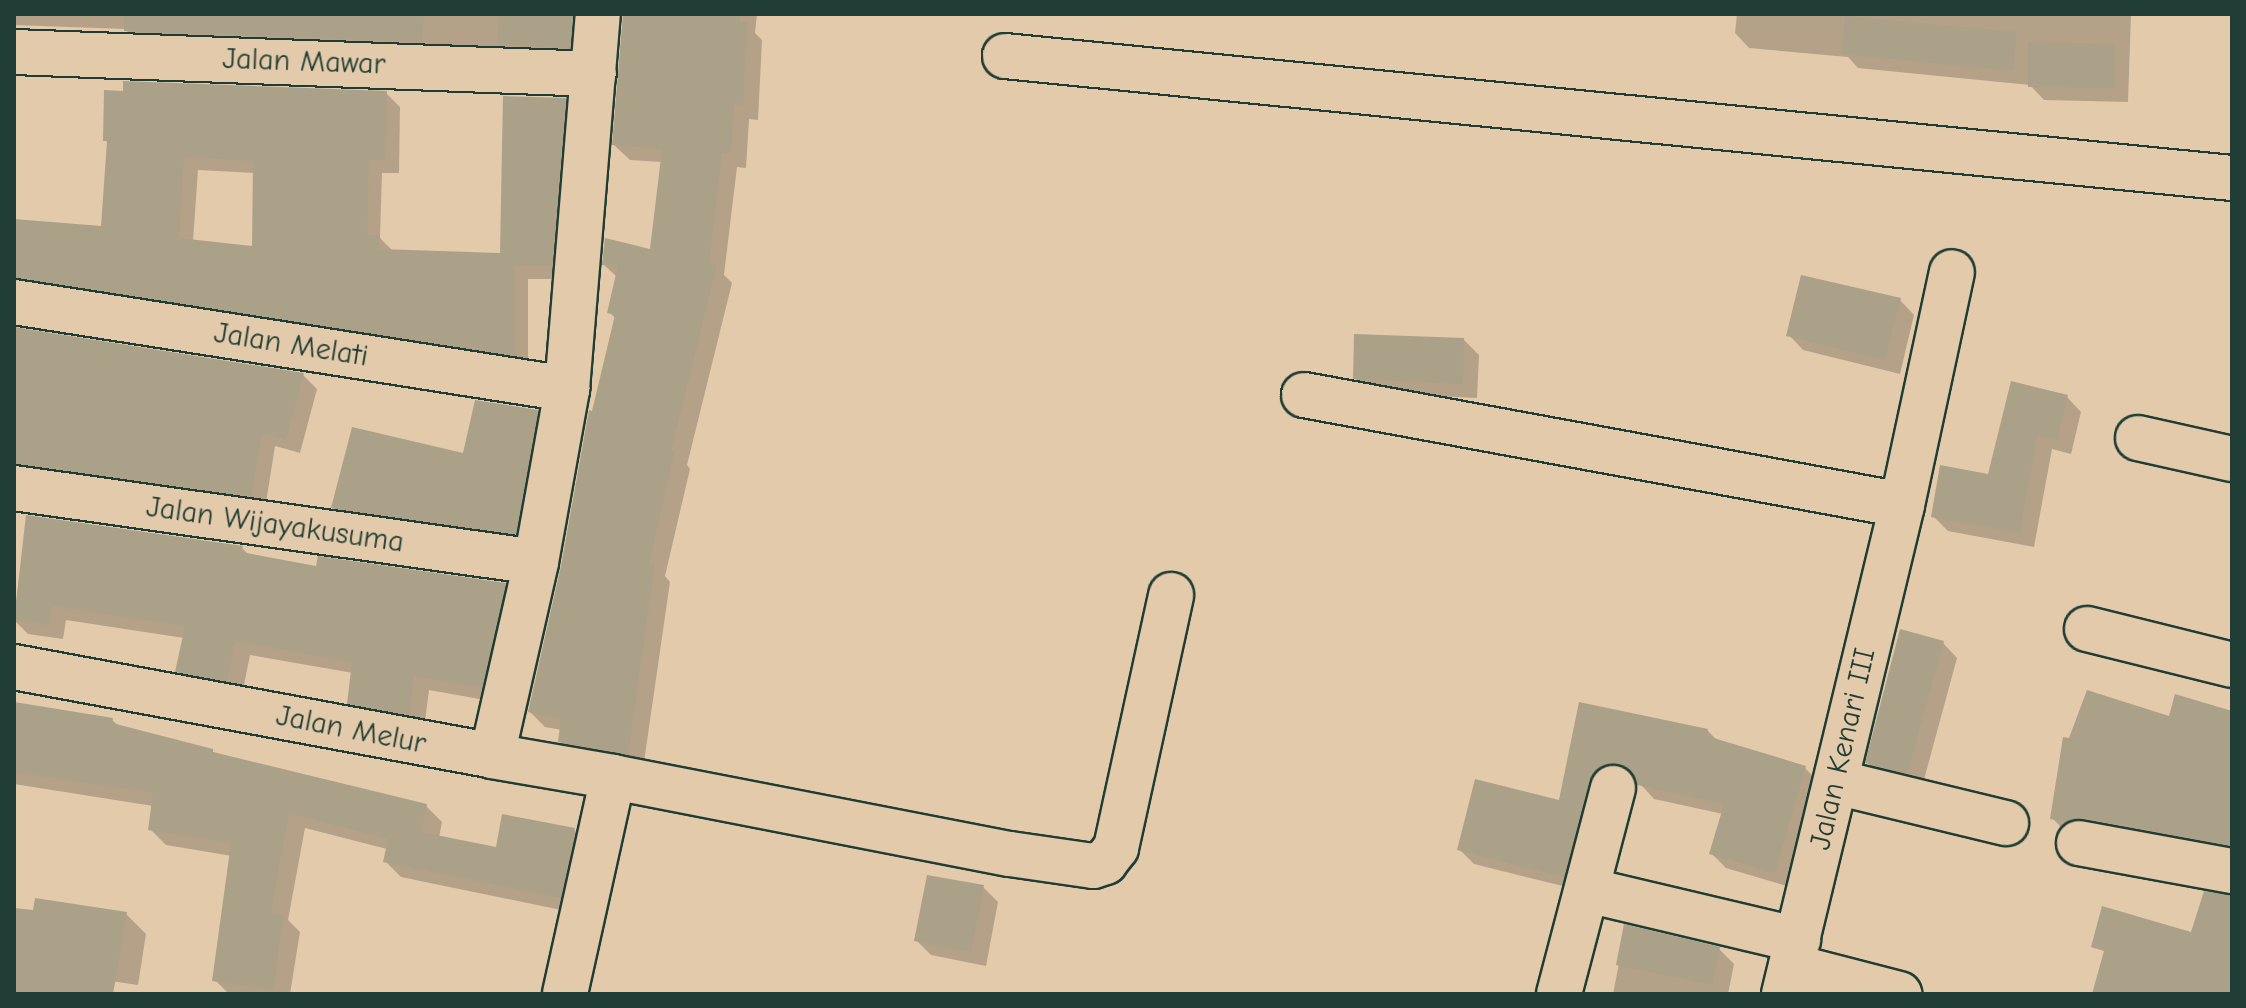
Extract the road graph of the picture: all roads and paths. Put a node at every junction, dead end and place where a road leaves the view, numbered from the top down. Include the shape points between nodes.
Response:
1 (598, 14) edge
2 (14, 52) edge
3 (1005, 56) dead end
4 (594, 74) junction
5 (2232, 178) edge
6 (1952, 272) dead end
7 (14, 302) edge
8 (567, 389) junction
9 (1304, 395) dead end
10 (2138, 438) dead end
11 (2232, 459) edge
12 (14, 488) edge
13 (1902, 505) junction
14 (536, 562) junction
15 (1171, 595) dead end
16 (2087, 629) dead end
17 (2232, 665) edge
18 (14, 667) edge
19 (492, 756) junction
20 (613, 777) junction
21 (1836, 782) junction
22 (1613, 788) dead end
23 (2006, 823) dead end
24 (2079, 843) dead end
25 (2232, 871) edge
26 (1587, 890) junction
27 (1791, 967) edge
28 (565, 994) edge
29 (1559, 994) edge
30 (1899, 994) edge

1 - 4 street
2 - 4 street, Jalan Mawar
3 - 5 street
4 - 8 street
6 - 13 street, Jalan Kenari III
7 - 8 street, Jalan Melati
8 - 14 street
9 - 13 street
10 - 11 street
12 - 14 street, Jalan Wijayakusuma
13 - 21 street, Jalan Kenari III
14 - 19 street
15 - 20 street, Jalan Melur via 1116,848 1105,862 1093,866
16 - 17 street
18 - 19 street, Jalan Melur
19 - 20 street, Jalan Melur
20 - 28 street
21 - 23 street
21 - 27 street, Jalan Kenari III
22 - 26 street
24 - 25 street
26 - 27 street
26 - 29 street
27 - 30 street

